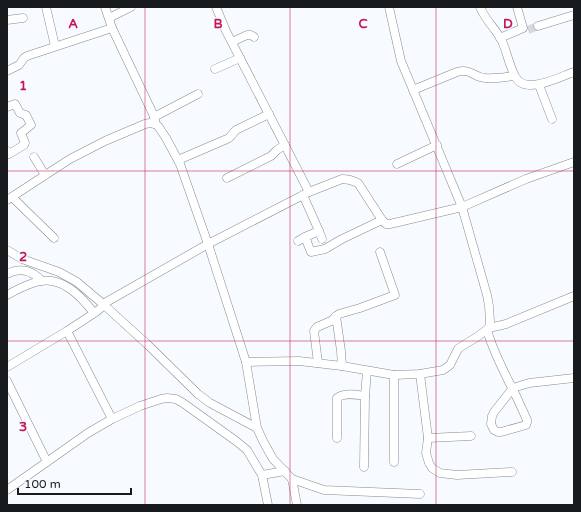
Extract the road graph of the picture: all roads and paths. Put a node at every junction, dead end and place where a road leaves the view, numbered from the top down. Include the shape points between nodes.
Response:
1 (46, 7) edge
2 (105, 7) edge
3 (131, 7) edge
4 (216, 7) edge
5 (389, 7) edge
6 (480, 7) edge
7 (516, 7) edge
8 (574, 15) edge
9 (22, 18) dead end
10 (109, 18) junction
11 (7, 20) edge
12 (538, 26) tunnel mouth
13 (112, 28) junction
14 (254, 37) dead end
15 (500, 38) junction
16 (232, 42) junction
17 (55, 46) junction
18 (240, 58) junction
19 (215, 69) dead end
20 (7, 71) edge
21 (574, 72) edge
22 (514, 76) junction
23 (539, 84) junction
24 (413, 90) junction
25 (198, 94) dead end
26 (7, 107) edge
27 (269, 114) junction
28 (552, 119) dead end
29 (154, 120) junction
30 (285, 145) junction
31 (437, 145) junction
32 (7, 152) edge
33 (34, 157) dead end
34 (178, 160) junction
35 (574, 162) edge
36 (397, 164) dead end
37 (45, 175) junction
38 (227, 178) dead end
39 (306, 193) junction
40 (10, 198) edge
41 (462, 207) junction
42 (382, 220) junction
43 (318, 231) junction
44 (54, 238) dead end
45 (322, 239) dead end
46 (208, 244) junction
47 (7, 250) edge
48 (380, 252) dead end
49 (7, 274) edge
50 (42, 281) junction
51 (7, 295) edge
52 (574, 296) edge
53 (99, 309) junction
54 (336, 316) junction
55 (488, 329) junction
56 (67, 331) junction
57 (246, 362) junction
58 (318, 364) junction
59 (342, 366) junction
60 (7, 367) edge
61 (367, 371) junction
62 (420, 374) junction
63 (394, 375) junction
64 (574, 378) edge
65 (7, 381) edge
66 (513, 388) junction
67 (365, 396) junction
68 (112, 419) junction
69 (257, 428) junction
70 (471, 436) dead end
71 (337, 438) dead end
72 (428, 438) junction
73 (47, 462) junction
74 (394, 462) dead end
75 (364, 467) dead end
76 (285, 471) junction
77 (512, 472) dead end
78 (262, 475) junction
79 (293, 481) junction
80 (7, 490) edge
81 (420, 494) dead end
82 (268, 505) edge
83 (297, 505) edge

1 - 17 street
2 - 10 street
3 - 10 street
4 - 16 street
5 - 24 street via 401,61
6 - 15 street
7 - 15 street via 525,29
8 - 12 street
9 - 11 street
10 - 13 street
13 - 17 street
13 - 29 street
14 - 16 street via 247,35
15 - 22 street
16 - 18 street
17 - 20 street via 27,56 19,65
18 - 19 street
18 - 27 street
21 - 23 street
22 - 23 street via 523,85
22 - 24 street via 485,78 463,70
23 - 28 street
24 - 31 street
25 - 29 street
26 - 32 street via 15,104 20,113 26,115 31,125 21,133 24,145 9,154
27 - 30 street
27 - 34 street via 236,130 229,138
29 - 34 street
29 - 37 street via 105,141
30 - 38 street via 271,156
30 - 39 street
31 - 36 street
31 - 41 street
33 - 37 street
34 - 46 street
35 - 41 street via 526,179
37 - 40 street
39 - 42 street via 342,180 353,180 358,183
39 - 43 street
39 - 46 street
40 - 44 street
41 - 42 street via 390,224
41 - 55 street via 487,295 490,315
42 - 43 street via 313,253 302,239
43 - 45 street
46 - 53 street
46 - 57 street
47 - 53 street via 68,276 77,282
48 - 54 street via 395,295
49 - 50 street via 22,270
50 - 51 street
50 - 53 street via 61,284
52 - 55 street
53 - 56 street
53 - 69 street via 148,345 198,394
54 - 58 street via 314,331
54 - 59 street
55 - 62 street via 462,346 446,369
55 - 66 street via 490,342
56 - 60 street
56 - 68 street
57 - 58 street via 299,361
57 - 69 street
58 - 59 street
59 - 61 street
61 - 63 street
61 - 67 street
62 - 63 street
62 - 72 street
63 - 74 street
64 - 66 street via 529,383
65 - 73 street
66 - 66 street via 492,416 491,424 498,432 527,422
67 - 71 street via 343,395 337,398
67 - 75 street
68 - 73 street
68 - 78 street via 161,399 176,399 243,446
69 - 76 street via 272,458
70 - 72 street
72 - 77 street via 426,453 429,463 440,473 457,475
73 - 80 street
76 - 78 street
76 - 79 street
78 - 82 street
79 - 81 street via 324,490
79 - 83 street

